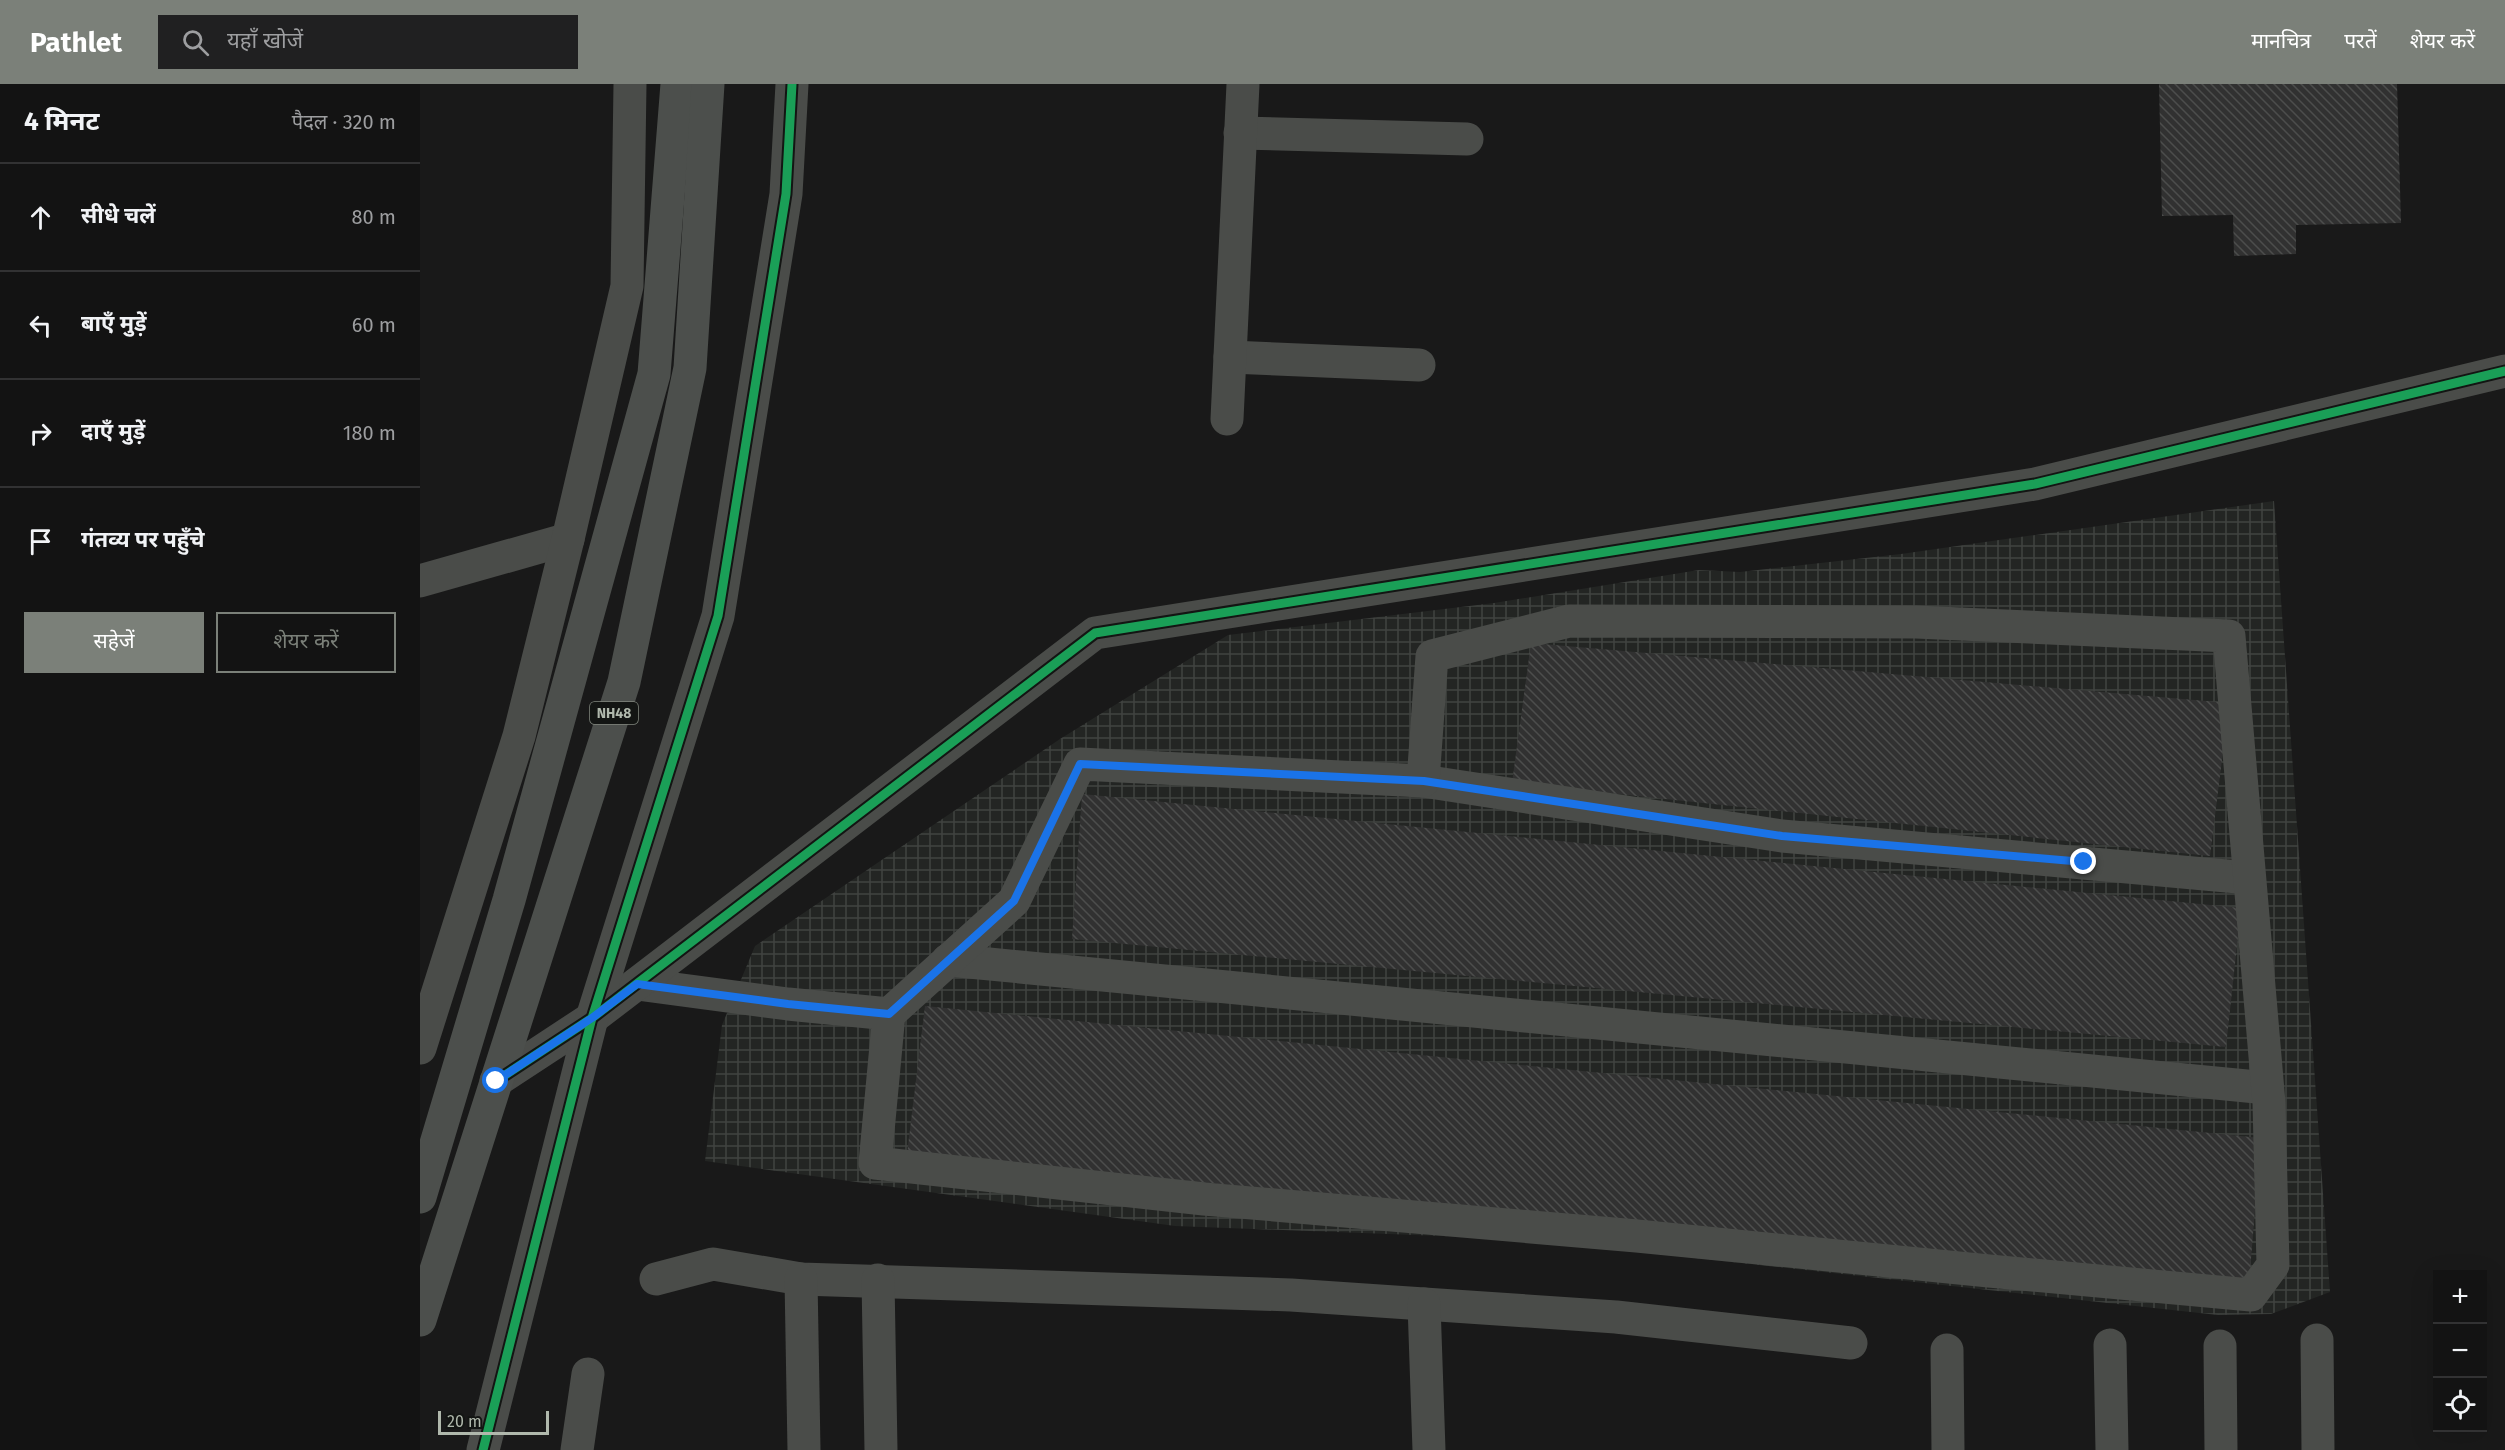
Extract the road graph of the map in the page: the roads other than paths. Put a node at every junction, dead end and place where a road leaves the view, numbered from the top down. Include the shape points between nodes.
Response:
1 (630, 84) edge
2 (677, 84) edge
3 (708, 84) edge
4 (792, 84) edge
5 (1243, 84) edge
6 (1240, 133) junction
7 (1467, 140) dead end
8 (1230, 357) junction
9 (1419, 365) dead end
10 (2505, 371) edge
11 (1227, 419) dead end
12 (568, 539) junction
13 (420, 582) edge
14 (1424, 781) junction
15 (2249, 878) junction
16 (948, 960) junction
17 (637, 984) junction
18 (889, 1014) junction
19 (592, 1018) junction
20 (420, 1048) edge
21 (496, 1081) junction
22 (2267, 1088) junction
23 (420, 1197) edge
24 (656, 1279) dead end
25 (801, 1279) junction
26 (878, 1280) junction
27 (1424, 1304) junction
28 (420, 1320) edge
29 (2317, 1340) dead end
30 (1851, 1344) dead end
31 (2110, 1345) dead end
32 (2220, 1346) dead end
33 (1947, 1350) dead end
34 (588, 1374) dead end
35 (483, 1450) edge
36 (578, 1450) edge
37 (804, 1450) edge
38 (881, 1450) edge
39 (1429, 1450) edge
40 (1948, 1450) edge
41 (2112, 1450) edge
42 (2221, 1450) edge
43 (2318, 1450) edge

1 - 12 street via 627,286
2 - 23 highway via 654,375 509,900
3 - 21 highway, NH48 via 690,368 627,670
4 - 19 street via 786,194 717,616
5 - 6 street
6 - 7 street
6 - 8 street
8 - 9 street
8 - 11 street
10 - 17 street via 2036,484 1095,633
12 - 13 street
12 - 20 street via 519,736
14 - 15 street via 1782,836
14 - 15 street via 1432,656 1569,621 1916,622 2229,636
14 - 16 street via 1080,764 1014,901
15 - 22 street
16 - 18 street
16 - 22 street
17 - 18 street
17 - 19 street
18 - 22 street via 875,1163 1204,1199 2251,1295 2273,1266
19 - 21 street
19 - 35 street
21 - 28 highway, NH48
24 - 25 street via 713,1264
25 - 26 street
25 - 37 street
26 - 27 street via 1291,1295
26 - 38 street
27 - 30 street via 1616,1317
27 - 39 street
29 - 43 street
31 - 41 street
32 - 42 street
33 - 40 street
34 - 36 street

